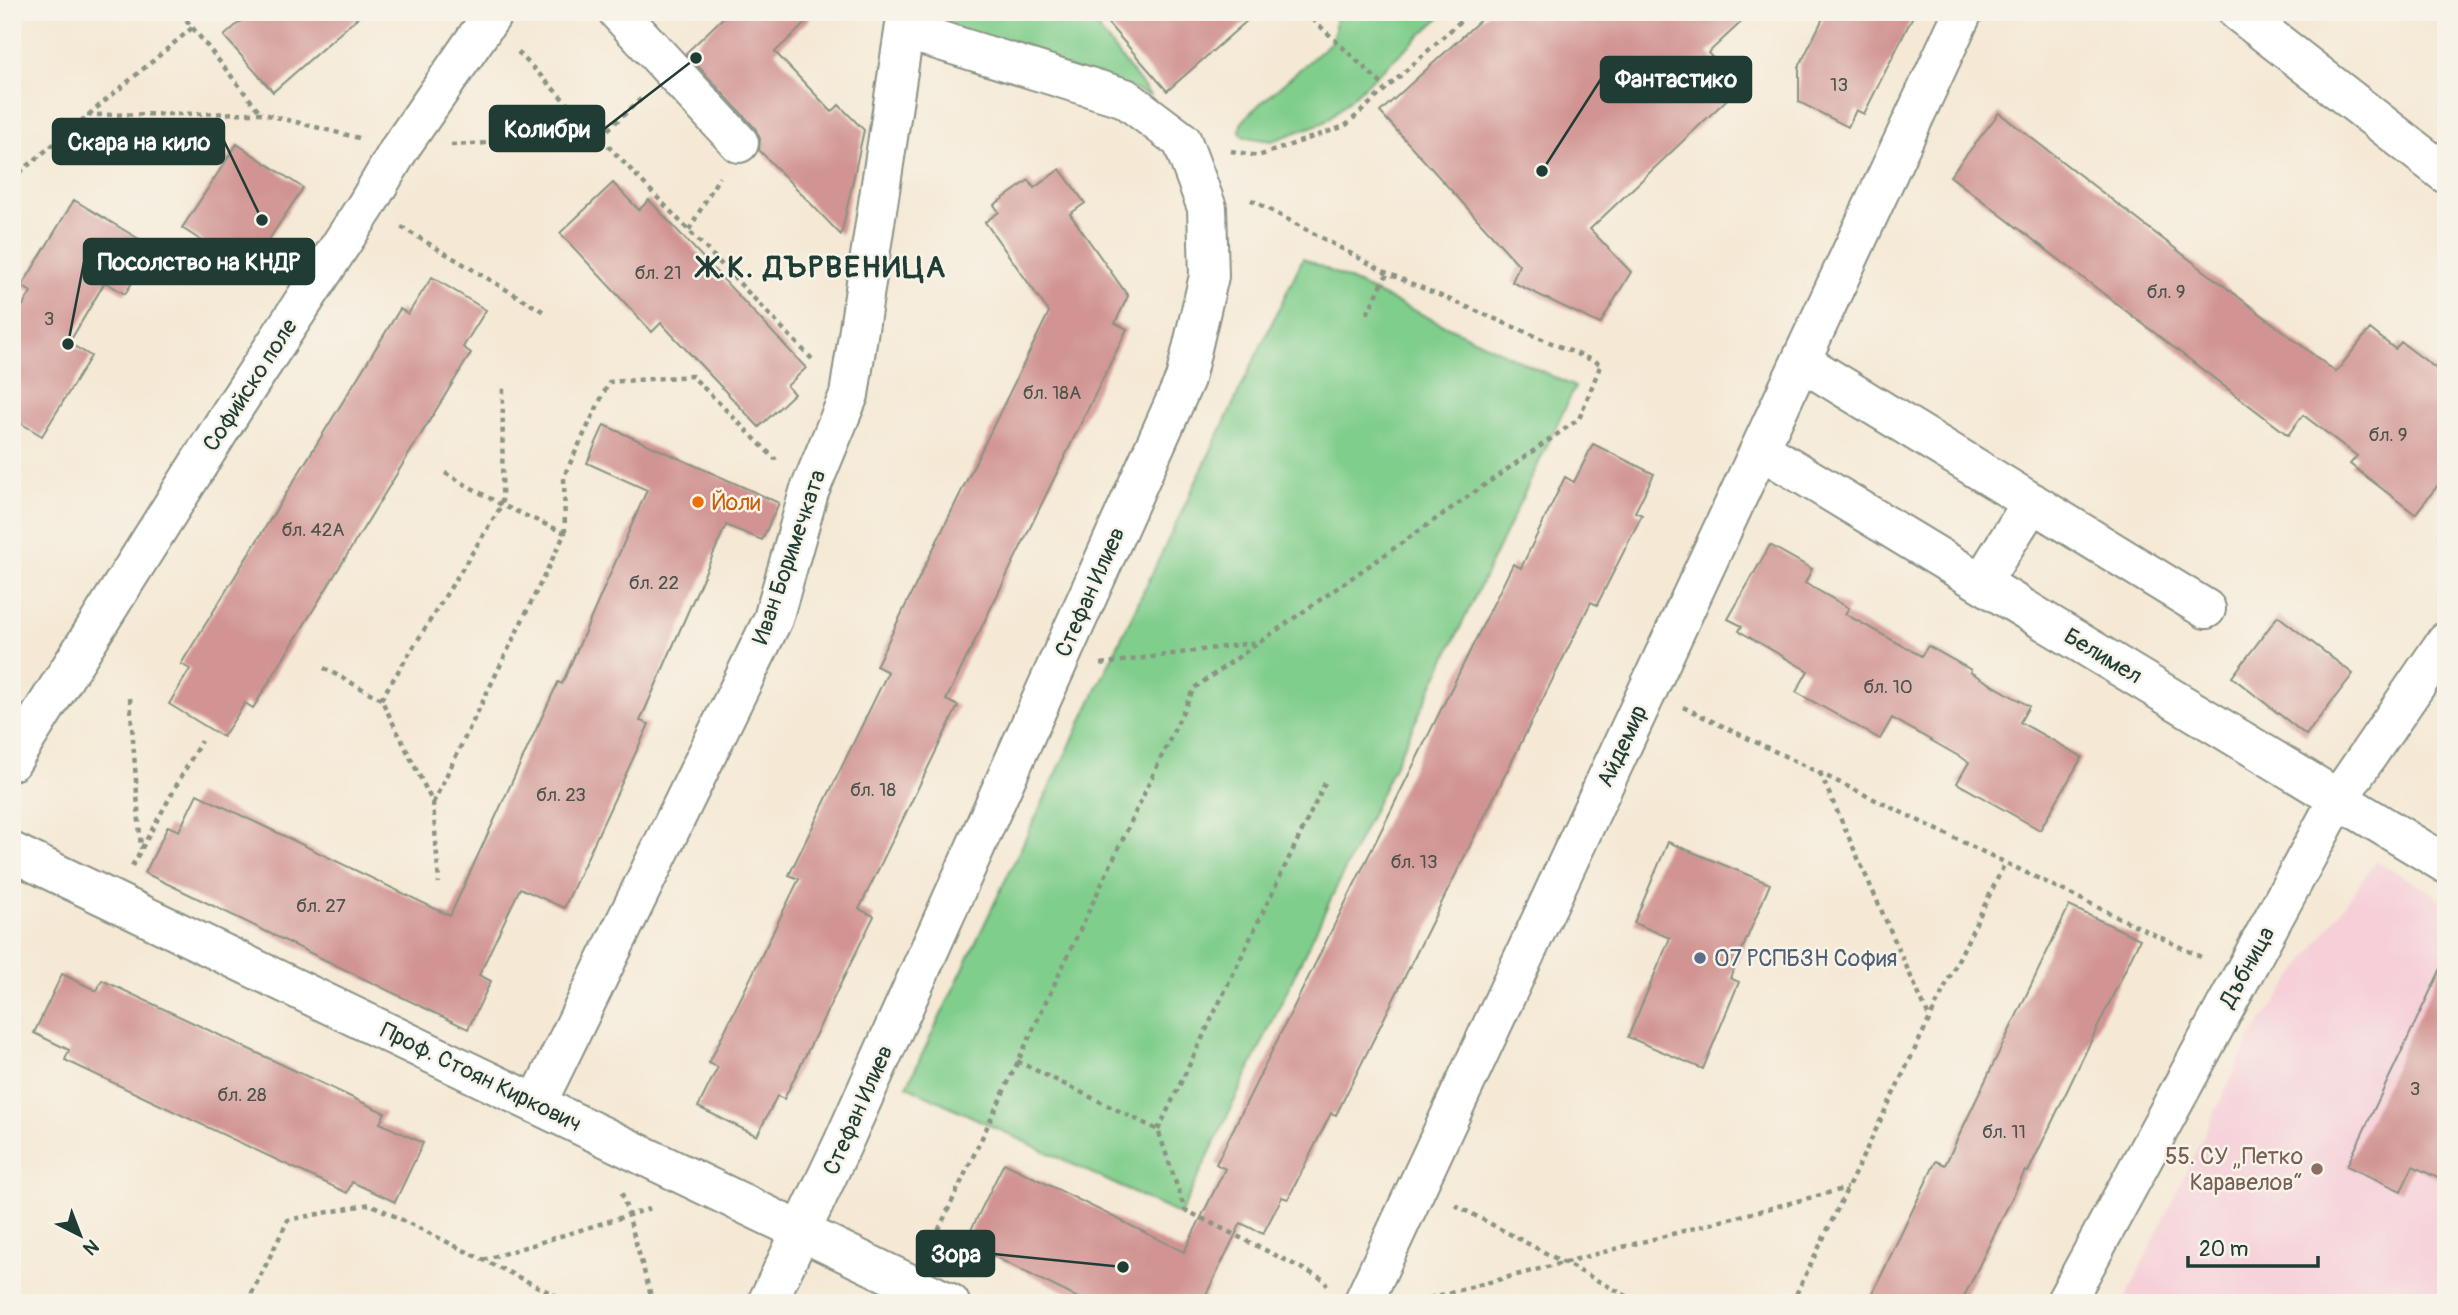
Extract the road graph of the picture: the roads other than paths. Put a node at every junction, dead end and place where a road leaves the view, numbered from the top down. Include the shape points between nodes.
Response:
1 (618, 12) edge
2 (1963, 12) edge
3 (2238, 12) edge
4 (491, 16) edge
5 (906, 21) edge
6 (739, 143) road end
7 (2446, 174) edge
8 (1801, 361) junction
9 (1760, 449) junction
10 (2032, 502) junction
11 (1982, 582) junction
12 (2206, 609) dead end
13 (2446, 641) edge
14 (12, 761) edge
15 (2338, 799) junction
16 (12, 852) edge
17 (2446, 864) edge
18 (537, 1103) junction
19 (803, 1231) junction
20 (1346, 1295) edge
21 (767, 1303) edge
22 (950, 1303) edge
23 (2065, 1303) edge

1 - 6 street
2 - 8 street, Айдемир
3 - 7 street
4 - 14 street, Софийско поле via 400,148
5 - 18 street, Иван Боримечката via 849,396 809,492 773,619
5 - 19 street, Стефан Илиев via 1125,98 1182,141 1207,208 1209,276 1185,379
8 - 9 street, Айдемир
8 - 10 street
9 - 11 street, Белимел
9 - 20 street, Айдемир via 1418,1185
10 - 11 street
10 - 12 street
11 - 15 street, Белимел
13 - 15 street, Дъбница
15 - 17 street, Белимел
15 - 23 street, Дъбница
16 - 18 street, Проф. Стоян Киркович
18 - 19 street, Проф. Стоян Киркович
19 - 21 street, Стефан Илиев
19 - 22 street, Проф. Стоян Киркович

